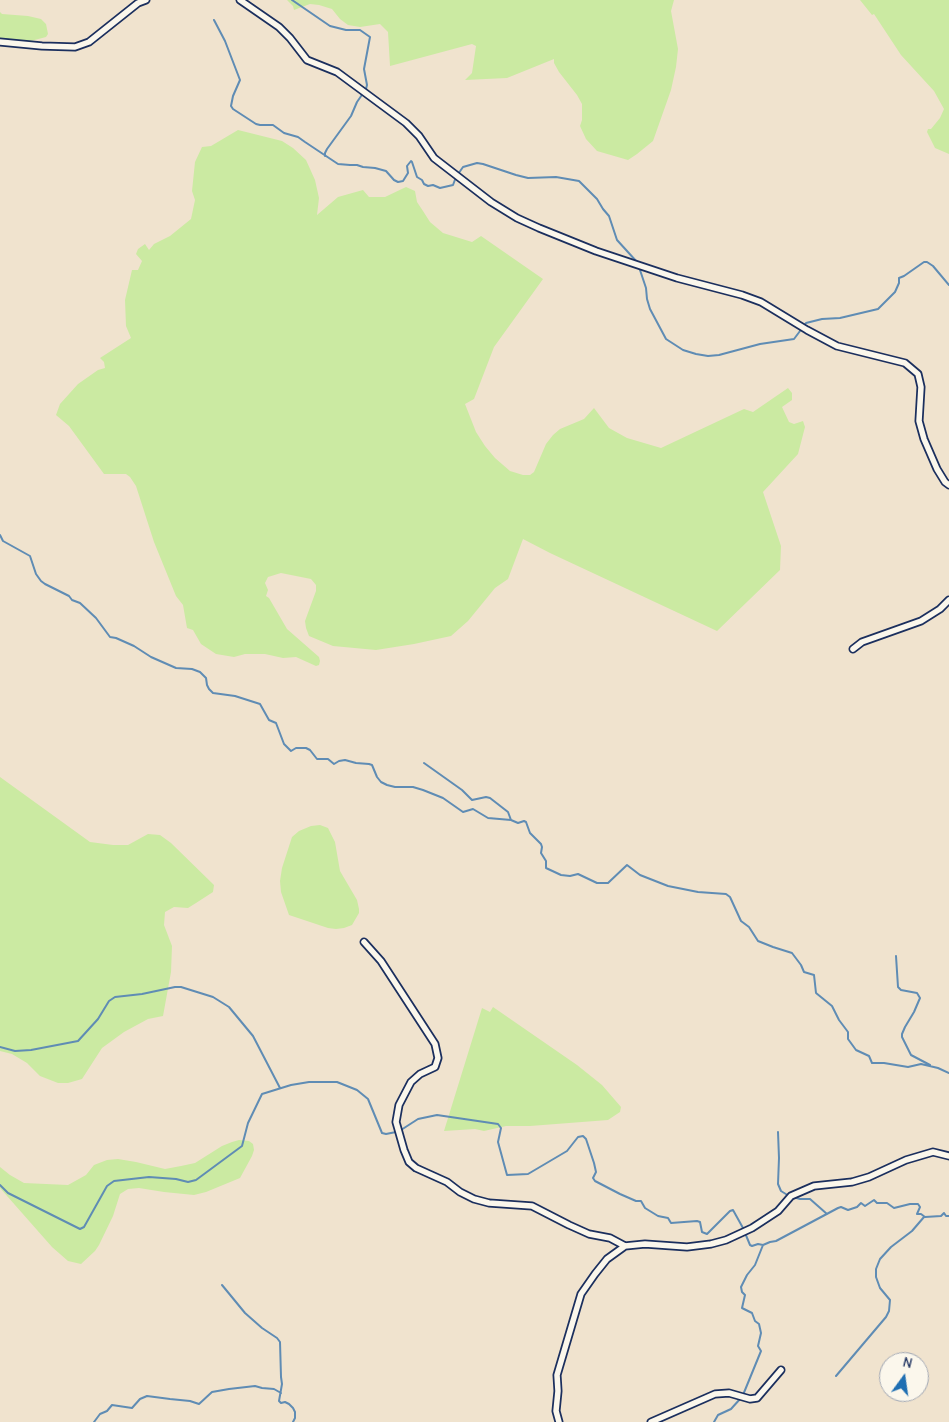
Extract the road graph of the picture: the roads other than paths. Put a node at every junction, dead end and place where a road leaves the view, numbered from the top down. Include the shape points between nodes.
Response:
1 (146, 0) edge
2 (240, 0) edge
3 (0, 42) edge
4 (949, 485) edge
5 (949, 600) edge
6 (853, 649) dead end
7 (364, 942) dead end
8 (949, 1156) edge
9 (625, 1246) junction
10 (780, 1370) dead end
11 (559, 1422) edge
12 (651, 1422) edge

1 - 3 street via 89,42 75,46 42,46
2 - 4 street via 279,27 306,60 337,72 406,123 434,158 517,218 596,251 761,302 837,346 905,363 918,374 921,386 919,421 924,439 937,469
5 - 6 street via 921,621 862,642
7 - 9 street via 381,961 436,1044 438,1058 435,1067 411,1082 398,1105 396,1122 409,1162 474,1199 532,1206 589,1234 610,1238
8 - 9 street via 934,1152 906,1160 869,1178 814,1186 791,1196 778,1211 726,1240 687,1247
9 - 11 street via 607,1259 581,1294 557,1374 556,1411
10 - 12 street via 757,1398 715,1394

